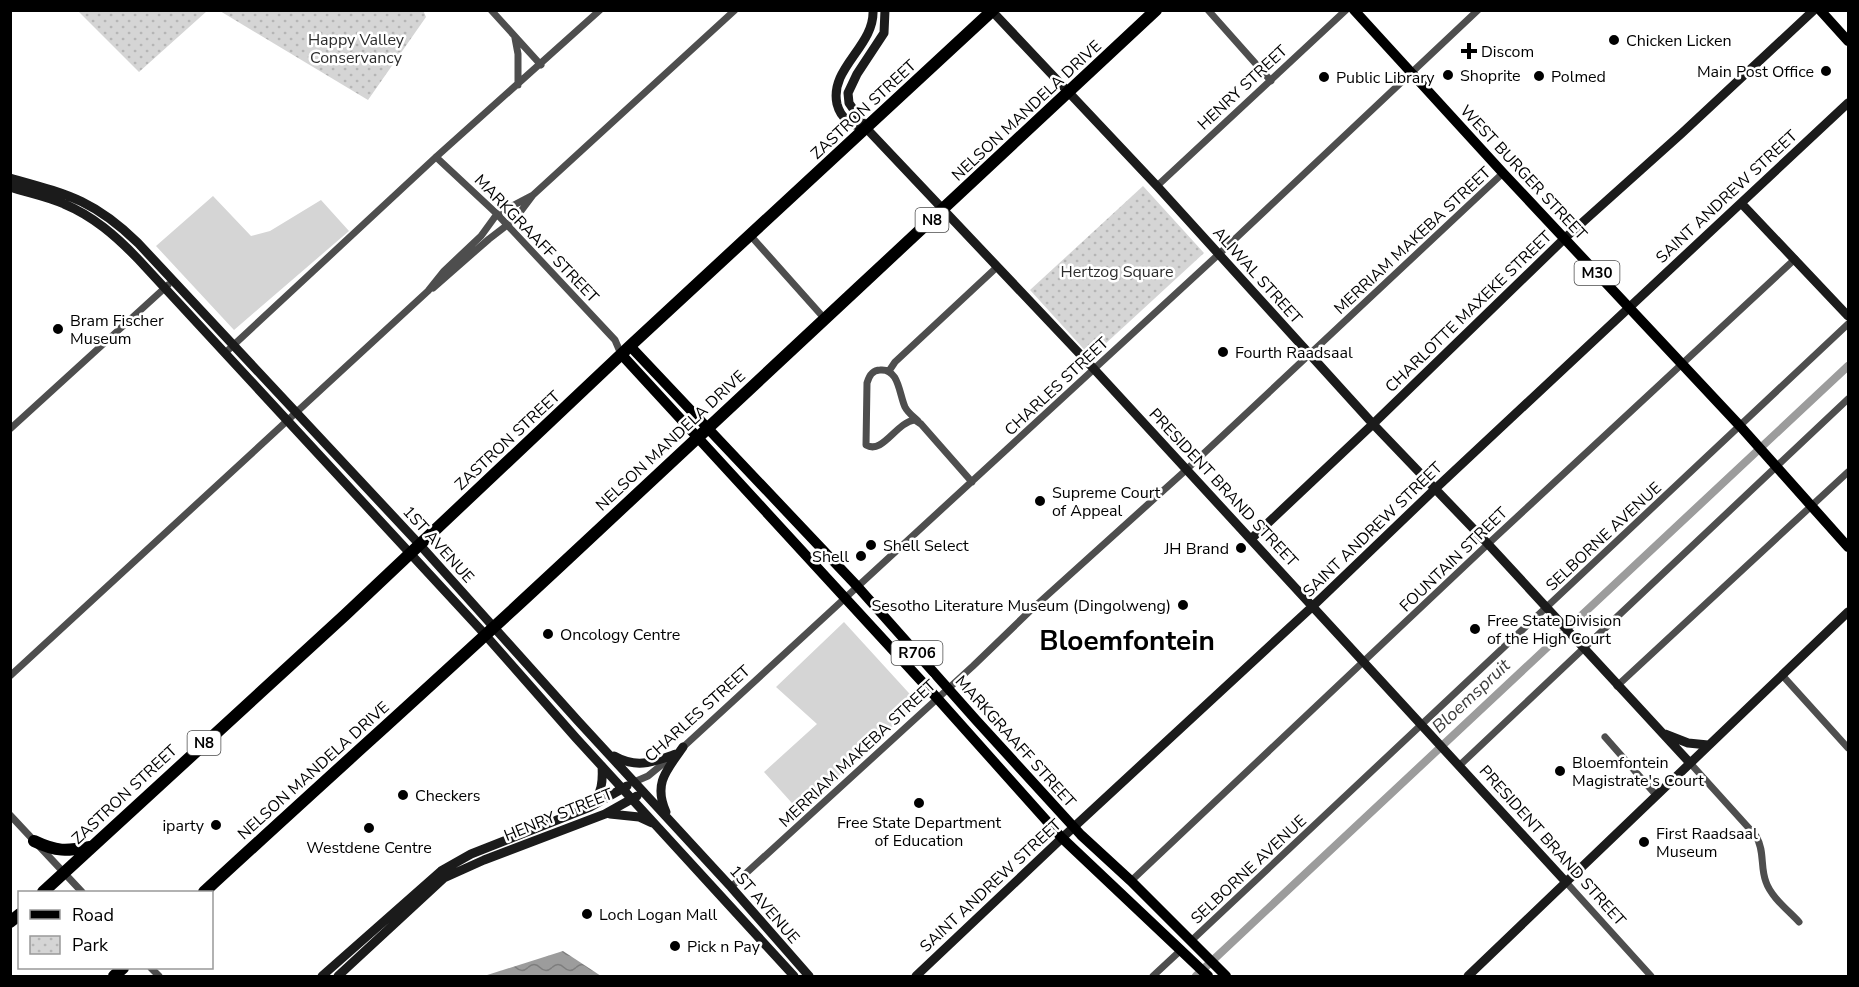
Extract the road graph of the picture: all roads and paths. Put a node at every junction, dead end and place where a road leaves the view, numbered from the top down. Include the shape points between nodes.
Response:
1 (491, 10) edge
2 (600, 10) edge
3 (735, 10) edge
4 (873, 10) edge
5 (885, 10) edge
6 (1156, 10) edge
7 (1208, 10) edge
8 (1346, 10) edge
9 (1354, 10) edge
10 (1478, 10) edge
11 (1814, 10) edge
12 (1820, 10) edge
13 (992, 11) edge
14 (515, 38) junction
15 (1848, 42) edge
16 (541, 65) junction
17 (1412, 72) junction
18 (1271, 81) junction
19 (518, 85) junction
20 (1067, 93) junction
21 (1848, 103) edge
22 (867, 129) junction
23 (436, 157) junction
24 (1503, 173) junction
25 (11, 181) edge
26 (1157, 186) junction
27 (533, 195) junction
28 (1741, 203) junction
29 (944, 210) junction
30 (101, 212) junction
31 (496, 214) junction
32 (94, 221) junction
33 (508, 226) junction
34 (750, 235) junction
35 (1565, 238) junction
36 (1219, 254) junction
37 (1795, 259) junction
38 (997, 267) junction
39 (170, 284) junction
40 (428, 291) junction
41 (1629, 308) junction
42 (1848, 316) edge
43 (824, 318) junction
44 (1848, 324) edge
45 (232, 345) junction
46 (625, 350) junction
47 (225, 353) junction
48 (1309, 354) junction
49 (1682, 364) junction
50 (1094, 369) junction
51 (889, 372) junction
52 (1848, 399) edge
53 (297, 412) junction
54 (288, 420) junction
55 (918, 421) junction
56 (1373, 424) junction
57 (707, 428) junction
58 (10, 429) edge
59 (1743, 430) junction
60 (696, 437) junction
61 (1773, 464) junction
62 (1186, 470) junction
63 (1848, 472) edge
64 (972, 482) junction
65 (1435, 489) junction
66 (1812, 506) junction
67 (1251, 539) junction
68 (1488, 544) junction
69 (420, 545) junction
70 (1848, 547) edge
71 (410, 553) junction
72 (857, 586) junction
73 (844, 597) junction
74 (1312, 606) junction
75 (1550, 611) junction
76 (1848, 612) edge
77 (489, 631) junction
78 (1583, 649) junction
79 (1365, 662) junction
80 (1782, 675) junction
81 (10, 676) edge
82 (1617, 686) junction
83 (948, 688) junction
84 (937, 698) junction
85 (1425, 728) junction
86 (1660, 732) junction
87 (1605, 737) dead end
88 (1708, 745) junction
89 (1848, 748) edge
90 (679, 750) junction
91 (607, 752) junction
92 (1690, 763) junction
93 (1460, 765) junction
94 (602, 766) junction
95 (648, 776) junction
96 (634, 782) junction
97 (622, 789) junction
98 (642, 791) junction
99 (1656, 795) junction
100 (632, 799) junction
101 (590, 807) junction
102 (605, 814) junction
103 (10, 815) edge
104 (669, 820) junction
105 (657, 827) junction
106 (1074, 827) junction
107 (1062, 838) junction
108 (34, 841) junction
109 (90, 847) junction
110 (64, 873) junction
111 (1131, 881) junction
112 (1565, 881) junction
113 (731, 887) junction
114 (44, 891) edge
115 (81, 891) edge
116 (205, 891) edge
117 (1124, 895) junction
118 (1799, 922) dead end
119 (1191, 941) junction
120 (1181, 950) junction
121 (322, 976) edge
122 (338, 976) edge
123 (794, 976) edge
124 (809, 976) edge
125 (916, 976) edge
126 (1153, 976) edge
127 (1208, 976) edge
128 (1226, 976) edge
129 (1468, 976) edge
130 (1652, 976) edge

1 - 14 street
2 - 16 street
3 - 27 street
4 - 22 street via 871,26 841,75 835,95 838,110 850,124
5 - 22 street via 884,33 848,93 849,103
6 - 20 highway, NELSON MANDELA DRIVE / N8
7 - 18 street
8 - 18 street, HENRY STREET
9 - 17 main road, WEST BURGER STREET / M30
10 - 17 street, CHARLES STREET
11 - 35 street, CHARLOTTE MAXEKE STREET
12 - 15 main road
13 - 20 street, ALIWAL STREET
13 - 22 highway, ZASTRON STREET / N8
14 - 16 street
14 - 19 street
16 - 19 street
17 - 24 main road, WEST BURGER STREET / M30
17 - 36 street, CHARLES STREET
18 - 26 street, HENRY STREET
19 - 23 street
20 - 26 street, ALIWAL STREET
20 - 29 highway, NELSON MANDELA DRIVE / N8
21 - 28 street, SAINT ANDREW STREET
22 - 29 street, PRESIDENT BRAND STREET
22 - 34 highway, ZASTRON STREET / N8
23 - 31 street, MARKGRAAFF STREET
23 - 45 street
24 - 35 main road, WEST BURGER STREET / M30
24 - 48 street, MERRIAM MAKEBA STREET
25 - 30 street, 1ST AVENUE via 56,190
25 - 32 street, 1ST AVENUE
26 - 36 street, ALIWAL STREET
27 - 31 street
27 - 33 street
28 - 37 street
28 - 41 street, SAINT ANDREW STREET
29 - 38 street, PRESIDENT BRAND STREET
29 - 43 highway, NELSON MANDELA DRIVE / N8
30 - 32 street
30 - 39 street, 1ST AVENUE via 127,232
31 - 33 street, MARKGRAAFF STREET
31 - 40 street via 481,236
32 - 39 street, 1ST AVENUE
33 - 40 street
33 - 46 street, MARKGRAAFF STREET
34 - 43 street
34 - 46 highway, ZASTRON STREET / N8
35 - 41 main road, WEST BURGER STREET / M30
35 - 56 street, CHARLOTTE MAXEKE STREET
36 - 48 street, ALIWAL STREET
36 - 50 street, CHARLES STREET
37 - 42 street
37 - 49 street, FOUNTAIN STREET
38 - 50 street, PRESIDENT BRAND STREET
38 - 51 street
39 - 45 street, 1ST AVENUE
39 - 47 street, 1ST AVENUE
39 - 58 street
40 - 53 street
41 - 49 main road, WEST BURGER STREET / M30
41 - 65 street, SAINT ANDREW STREET
43 - 57 highway, NELSON MANDELA DRIVE / N8
44 - 59 street, SELBORNE AVENUE
45 - 47 street
45 - 53 street, 1ST AVENUE
46 - 57 main road, MARKGRAAFF STREET / R706
46 - 60 main road, MARKGRAAFF STREET / R706
46 - 69 highway, ZASTRON STREET / N8
47 - 54 street, 1ST AVENUE
48 - 56 street, ALIWAL STREET
48 - 62 street, MERRIAM MAKEBA STREET
49 - 59 main road, WEST BURGER STREET / M30
49 - 68 street, FOUNTAIN STREET
50 - 62 street, PRESIDENT BRAND STREET
50 - 64 street, CHARLES STREET
51 - 55 street via 897,381 906,408
51 - 55 street via 876,370 869,377 866,445 880,446 902,424
52 - 61 street
53 - 54 street
53 - 69 street, 1ST AVENUE
54 - 71 street, 1ST AVENUE
54 - 81 street
55 - 64 street
56 - 65 street, ALIWAL STREET
56 - 67 street, CHARLOTTE MAXEKE STREET
57 - 60 highway, NELSON MANDELA DRIVE / N8
57 - 72 main road, MARKGRAAFF STREET / R706
59 - 61 main road, WEST BURGER STREET / M30
59 - 75 street, SELBORNE AVENUE
60 - 73 main road, MARKGRAAFF STREET / R706
60 - 77 highway, NELSON MANDELA DRIVE / N8
61 - 66 main road, M30
61 - 78 street
62 - 67 street, PRESIDENT BRAND STREET
62 - 83 street, MERRIAM MAKEBA STREET
63 - 66 street
64 - 72 street, CHARLES STREET
65 - 68 street, ALIWAL STREET
65 - 74 street, SAINT ANDREW STREET
66 - 70 main road, M30
66 - 82 street
67 - 74 street, PRESIDENT BRAND STREET
68 - 75 street, ALIWAL STREET
68 - 79 street, FOUNTAIN STREET
69 - 71 highway, ZASTRON STREET / N8
69 - 77 street, 1ST AVENUE
71 - 77 street, 1ST AVENUE
71 - 109 highway, ZASTRON STREET / N8
72 - 73 street, CHARLES STREET
72 - 83 main road, MARKGRAAFF STREET / R706
73 - 84 main road, MARKGRAAFF STREET / R706
73 - 90 street, CHARLES STREET
74 - 79 street, PRESIDENT BRAND STREET
74 - 106 street, SAINT ANDREW STREET
75 - 78 street, ALIWAL STREET
75 - 85 street, SELBORNE AVENUE
76 - 80 street
77 - 91 street, 1ST AVENUE
77 - 94 street, 1ST AVENUE
77 - 116 highway, NELSON MANDELA DRIVE / N8
78 - 82 street, ALIWAL STREET
78 - 93 street
79 - 85 street, PRESIDENT BRAND STREET
79 - 111 street, FOUNTAIN STREET
80 - 88 street
80 - 89 street
82 - 86 street, ALIWAL STREET
83 - 84 street, MERRIAM MAKEBA STREET
83 - 106 main road, MARKGRAAFF STREET / R706
84 - 107 main road, MARKGRAAFF STREET / R706
84 - 113 street, MERRIAM MAKEBA STREET
85 - 93 street, PRESIDENT BRAND STREET
85 - 119 street, SELBORNE AVENUE
86 - 88 street via 1688,743
86 - 92 street, ALIWAL STREET
87 - 99 street
88 - 92 street
90 - 91 street via 649,764 626,762
90 - 95 street, CHARLES STREET
90 - 104 street via 660,786
91 - 96 street, 1ST AVENUE
92 - 99 street
92 - 118 street via 1756,836 1768,888
93 - 112 street, PRESIDENT BRAND STREET
94 - 97 street, 1ST AVENUE
94 - 101 street via 602,785
95 - 96 street, HENRY STREET
95 - 98 street, HENRY STREET
96 - 97 street, HENRY STREET
96 - 98 street, 1ST AVENUE
97 - 100 street, 1ST AVENUE
97 - 101 street, HENRY STREET
98 - 100 street, HENRY STREET
98 - 104 street, 1ST AVENUE
99 - 112 street
100 - 102 street, HENRY STREET
100 - 105 street, 1ST AVENUE
101 - 121 street, HENRY STREET via 471,854 441,871
102 - 105 street via 639,817
102 - 122 street, HENRY STREET via 444,878
103 - 108 street
104 - 113 street, 1ST AVENUE
105 - 123 street, 1ST AVENUE
106 - 107 street, SAINT ANDREW STREET
106 - 111 main road, MARKGRAAFF STREET / R706
107 - 117 main road, MARKGRAAFF STREET / R706
107 - 125 street, SAINT ANDREW STREET
108 - 109 highway via 63,851
108 - 110 street
109 - 110 highway, ZASTRON STREET / N8
110 - 114 highway, ZASTRON STREET / N8
110 - 115 street
111 - 117 main road
111 - 119 main road, MARKGRAAFF STREET / R706
112 - 129 street
112 - 130 street, PRESIDENT BRAND STREET
113 - 124 street, 1ST AVENUE
117 - 120 main road, MARKGRAAFF STREET / R706
119 - 128 main road, MARKGRAAFF STREET / R706
120 - 126 street
120 - 127 main road, MARKGRAAFF STREET / R706

